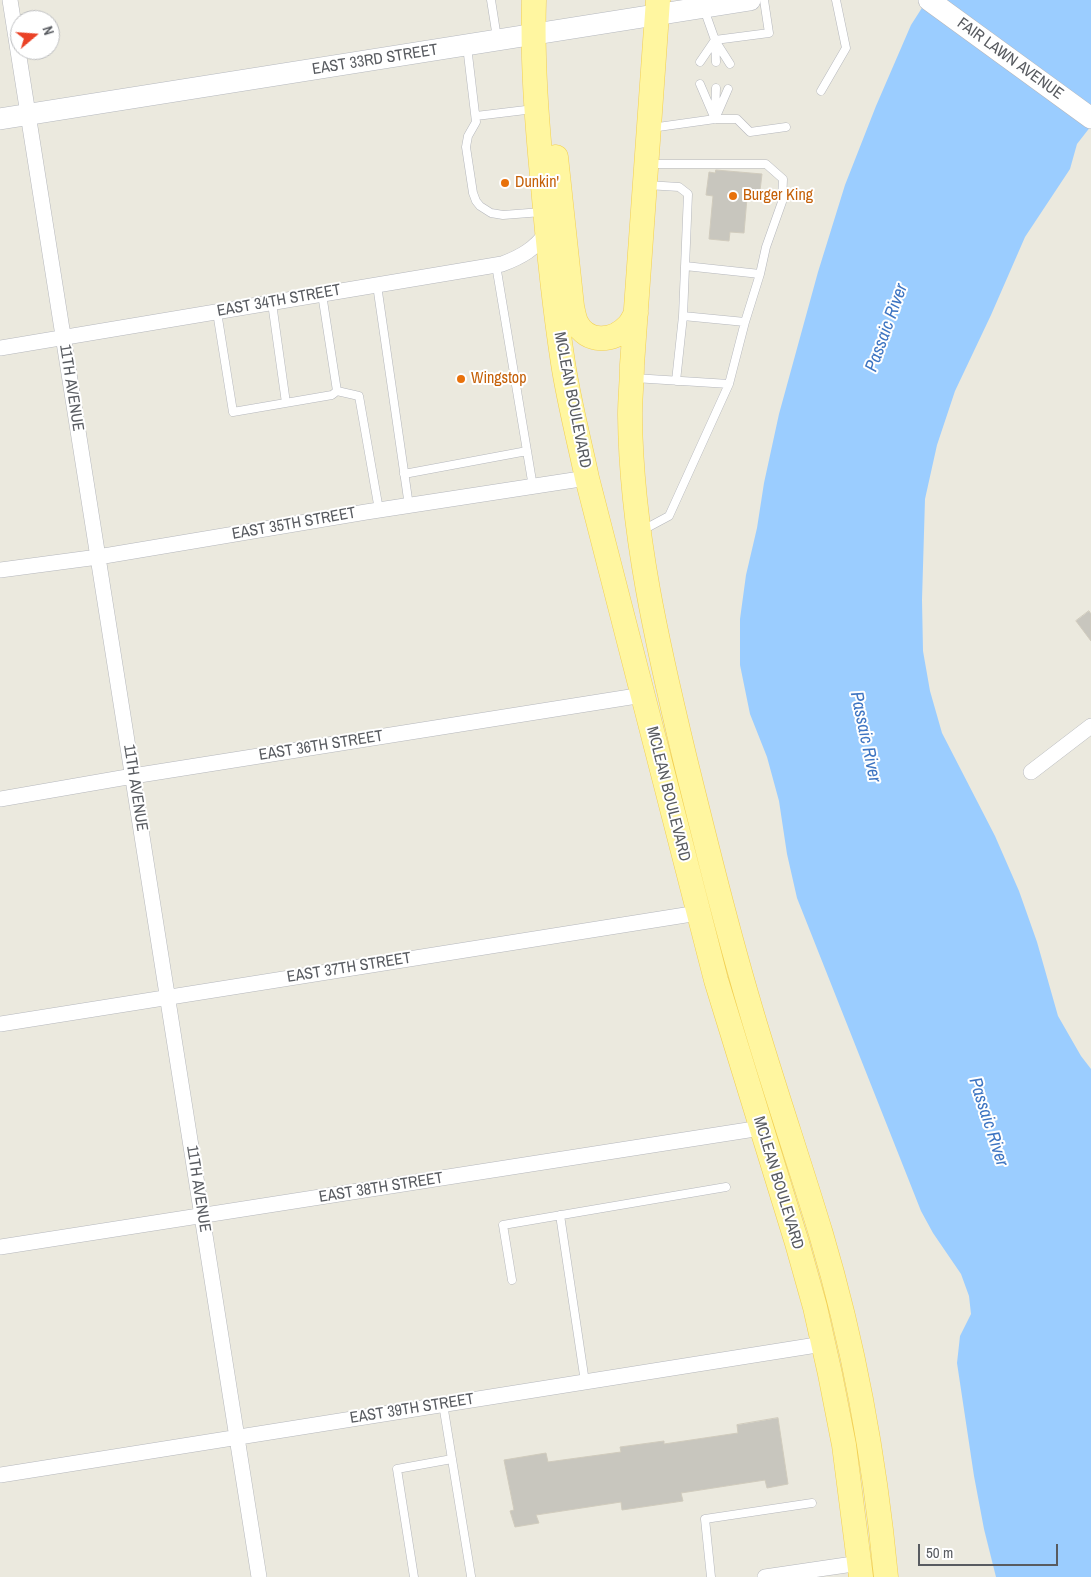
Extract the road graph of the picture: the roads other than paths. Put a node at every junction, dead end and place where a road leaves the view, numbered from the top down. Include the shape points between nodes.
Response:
1 (10, 0) edge
2 (491, 0) edge
3 (534, 0) edge
4 (748, 0) edge
5 (764, 0) edge
6 (836, 0) edge
7 (929, 0) edge
8 (658, 7) edge
9 (704, 7) junction
10 (533, 35) junction
11 (715, 40) junction
12 (498, 41) junction
13 (467, 46) junction
14 (700, 62) dead end
15 (716, 62) dead end
16 (730, 64) dead end
17 (700, 84) dead end
18 (716, 88) dead end
19 (728, 89) dead end
20 (821, 91) dead end
21 (536, 109) junction
22 (28, 115) junction
23 (476, 116) junction
24 (1091, 118) edge
25 (0, 119) edge
26 (714, 119) junction
27 (786, 127) dead end
28 (649, 128) junction
29 (646, 175) junction
30 (546, 222) junction
31 (496, 265) junction
32 (685, 266) junction
33 (760, 274) junction
34 (377, 285) junction
35 (322, 294) junction
36 (272, 303) junction
37 (217, 312) junction
38 (636, 312) junction
39 (683, 316) junction
40 (745, 322) junction
41 (63, 338) junction
42 (0, 348) edge
43 (632, 378) junction
44 (676, 380) junction
45 (729, 384) junction
46 (337, 391) junction
47 (286, 403) junction
48 (527, 451) junction
49 (404, 474) junction
50 (588, 478) junction
51 (533, 487) junction
52 (409, 506) junction
53 (379, 510) junction
54 (640, 532) junction
55 (98, 557) junction
56 (0, 570) edge
57 (643, 694) junction
58 (1091, 726) edge
59 (1031, 772) dead end
60 (133, 776) junction
61 (0, 799) edge
62 (698, 913) junction
63 (168, 997) junction
64 (0, 1024) edge
65 (761, 1128) junction
66 (726, 1187) dead end
67 (560, 1215) junction
68 (202, 1216) junction
69 (0, 1247) edge
70 (512, 1280) dead end
71 (823, 1344) junction
72 (584, 1382) junction
73 (443, 1404) junction
74 (237, 1437) junction
75 (452, 1459) junction
76 (0, 1475) edge
77 (812, 1503) dead end
78 (861, 1570) edge
79 (471, 1576) edge
80 (260, 1577) edge
81 (414, 1577) edge
82 (711, 1577) edge
83 (765, 1577) edge
84 (886, 1577) edge

1 - 22 street, 11TH AVENUE
2 - 12 lane
3 - 10 main road, MCLEAN BOULEVARD
4 - 9 main road, EAST 33RD STREET
5 - 11 lane via 769,34
6 - 20 lane via 846,48
7 - 24 main road, FAIR LAWN AVENUE
8 - 9 main road, EAST 33RD STREET
8 - 10 main road, EAST 33RD STREET
8 - 28 main road, MCLEAN BOULEVARD
9 - 11 lane
10 - 12 main road, EAST 33RD STREET
10 - 21 main road, MCLEAN BOULEVARD
10 - 38 main road via 556,149 575,321 582,331 602,339 612,337 630,324
11 - 14 lane
11 - 15 lane
11 - 16 lane
12 - 13 main road, EAST 33RD STREET
13 - 22 main road, EAST 33RD STREET
13 - 23 lane
17 - 26 lane
18 - 26 lane
19 - 26 lane
21 - 23 lane
21 - 30 main road, MCLEAN BOULEVARD
22 - 25 main road, EAST 33RD STREET
22 - 41 street, 11TH AVENUE
23 - 30 lane via 466,146 476,201 491,213
26 - 27 lane via 738,119 750,132
26 - 28 lane
28 - 29 main road, MCLEAN BOULEVARD
29 - 32 lane via 679,187 688,194
29 - 33 lane via 766,164 784,179 782,202
29 - 38 main road, MCLEAN BOULEVARD
30 - 31 street, EAST 34TH STREET via 538,244 528,253
30 - 50 main road, MCLEAN BOULEVARD via 563,364
31 - 34 street, EAST 34TH STREET
31 - 48 lane
32 - 33 lane
32 - 39 lane
33 - 40 lane
34 - 35 street, EAST 34TH STREET
34 - 49 lane
35 - 36 street, EAST 34TH STREET
35 - 46 lane
36 - 37 street, EAST 34TH STREET
36 - 47 lane
37 - 41 street, EAST 34TH STREET
37 - 47 lane via 233,412
38 - 43 main road, MCLEAN BOULEVARD
39 - 40 lane
39 - 44 lane
40 - 45 lane
41 - 42 street, EAST 34TH STREET
41 - 55 street, 11TH AVENUE
43 - 44 lane
43 - 54 main road, MCLEAN BOULEVARD via 632,463
44 - 45 lane
45 - 54 lane via 669,516
46 - 47 lane via 332,395
46 - 53 lane via 359,396
48 - 49 lane
48 - 51 lane
49 - 52 lane
50 - 51 street, EAST 35TH STREET
50 - 57 main road, MCLEAN BOULEVARD
51 - 52 street, EAST 35TH STREET
52 - 53 street, EAST 35TH STREET
53 - 55 street, EAST 35TH STREET
54 - 84 main road, MCLEAN BOULEVARD via 665,672 720,897 756,1028 822,1236 855,1369 877,1497
55 - 56 street, EAST 35TH STREET
55 - 60 street, 11TH AVENUE
57 - 60 street, EAST 36TH STREET
57 - 62 main road, MCLEAN BOULEVARD
58 - 59 street
60 - 61 street, EAST 36TH STREET
60 - 63 street, 11TH AVENUE
62 - 63 street, EAST 37TH STREET
62 - 65 main road, MCLEAN BOULEVARD
63 - 64 street, EAST 37TH STREET
63 - 68 street, 11TH AVENUE
65 - 68 street, EAST 38TH STREET
65 - 71 main road, MCLEAN BOULEVARD via 798,1243
66 - 67 lane
67 - 70 lane via 503,1224
67 - 72 lane
68 - 69 street, EAST 38TH STREET
68 - 74 street, 11TH AVENUE
71 - 72 street, EAST 39TH STREET
71 - 78 main road, MCLEAN BOULEVARD via 844,1444
72 - 73 street, EAST 39TH STREET
73 - 74 street, EAST 39TH STREET
73 - 75 lane
74 - 76 street, EAST 39TH STREET
74 - 80 street, 11TH AVENUE
75 - 79 lane
75 - 81 lane via 397,1469
77 - 82 lane via 705,1519
78 - 83 street

